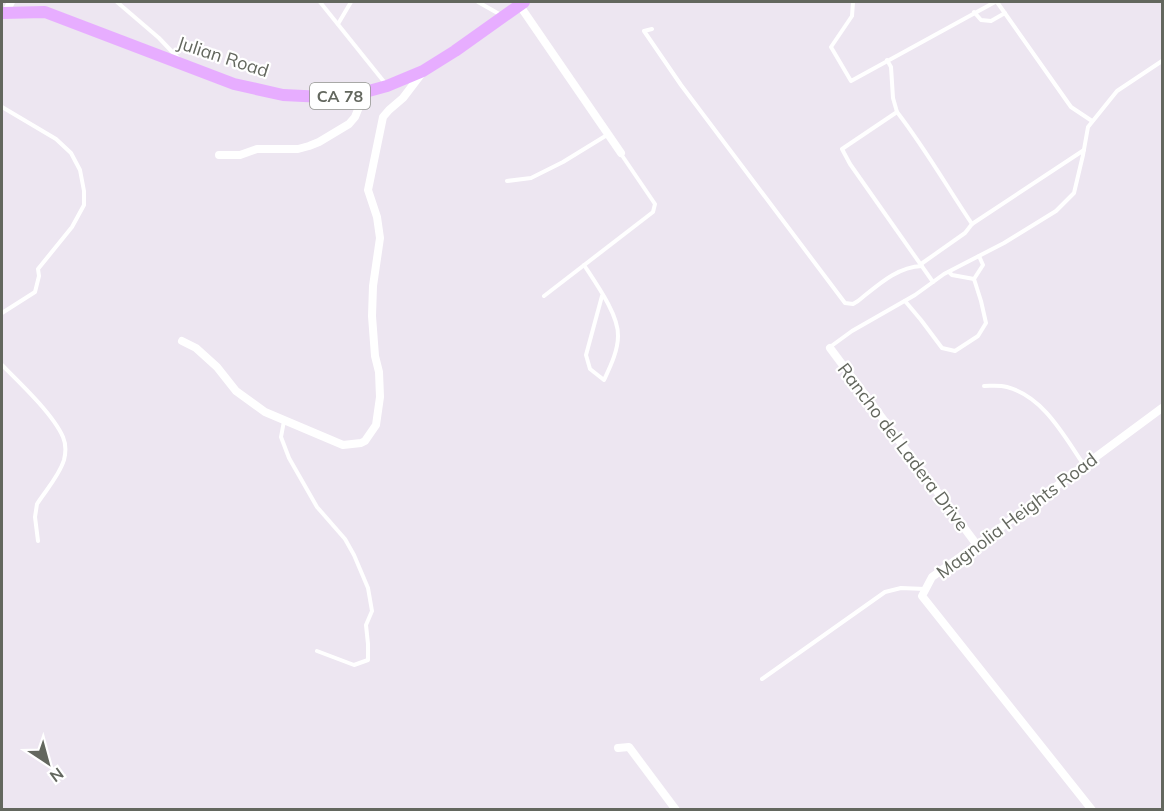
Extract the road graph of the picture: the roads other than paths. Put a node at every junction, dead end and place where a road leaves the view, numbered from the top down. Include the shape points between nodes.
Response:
1 (117, 2) edge
2 (320, 2) edge
3 (351, 2) edge
4 (478, 2) edge
5 (520, 2) edge
6 (854, 2) edge
7 (996, 2) edge
8 (6, 9) edge
9 (974, 12) junction
10 (1005, 13) junction
11 (502, 17) junction
12 (338, 24) junction
13 (652, 29) dead end
14 (887, 60) junction
15 (1162, 61) edge
16 (184, 65) junction
17 (423, 72) junction
18 (387, 86) junction
19 (365, 92) junction
20 (2, 107) edge
21 (897, 112) junction
22 (1092, 121) junction
23 (608, 135) junction
24 (1084, 149) junction
25 (621, 153) joint
26 (219, 155) dead end
27 (507, 181) dead end
28 (972, 224) junction
29 (979, 256) junction
30 (584, 264) junction
31 (921, 265) junction
32 (949, 272) junction
33 (974, 279) junction
34 (933, 282) junction
35 (544, 296) dead end
36 (602, 296) junction
37 (905, 301) junction
38 (2, 313) edge
39 (182, 341) dead end
40 (830, 348) joint
41 (2, 365) edge
42 (984, 386) dead end
43 (1162, 408) edge
44 (284, 420) junction
45 (1084, 466) junction
46 (38, 541) dead end
47 (977, 545) junction
48 (926, 589) junction
49 (317, 651) dead end
50 (762, 679) dead end
51 (618, 748) dead end
52 (676, 810) edge
53 (1092, 810) edge

1 - 16 lane
2 - 12 lane
3 - 12 lane
4 - 11 lane
5 - 11 main road, Julian Road / CA 78
5 - 23 street
6 - 14 lane via 852,16 831,47 851,81
7 - 9 lane
7 - 10 lane
8 - 16 main road, Julian Road / CA 78 via 45,12
9 - 10 lane via 981,20 991,21
9 - 14 lane
10 - 22 lane via 1071,107
11 - 17 main road, Julian Road / CA 78
12 - 18 lane
13 - 31 lane via 644,31 681,85 845,303 858,301 893,274
14 - 21 lane
15 - 22 lane via 1117,91
16 - 19 main road, Julian Road / CA 78 via 234,84 283,95 324,97
17 - 18 main road, Julian Road / CA 78
17 - 44 street via 383,117 368,190 380,238 372,316 379,389 376,425 365,441 343,445
18 - 19 main road, Julian Road / CA 78
19 - 26 street via 349,124 319,142 298,148
20 - 38 lane via 56,139 71,153 80,170 84,205 72,227 38,269 35,292
21 - 28 lane
21 - 31 lane via 842,149
22 - 24 lane
23 - 25 street
23 - 27 lane via 531,178
24 - 28 lane
24 - 29 lane via 1074,192 1068,199 1056,211
25 - 30 lane via 655,204 653,212
28 - 31 lane
29 - 32 lane
29 - 33 lane via 984,266
30 - 35 lane
30 - 36 lane
31 - 34 lane
32 - 33 lane
32 - 34 lane
33 - 37 lane via 986,323 978,336 955,351 942,348
34 - 37 lane
36 - 36 lane via 612,312 618,335 604,380 590,369 586,355
37 - 40 lane
39 - 44 street via 217,367 236,391
40 - 47 street, Rancho del Ladera Drive
41 - 46 lane via 53,421 65,444 64,460 36,504
42 - 45 lane via 1008,387 1036,403 1056,424
43 - 45 street, Magnolia Heights Road
44 - 49 lane via 281,437 290,458 317,507 345,538 368,588 372,611 366,625 368,660 354,665
45 - 47 street, Magnolia Heights Road
47 - 48 street, Magnolia Heights Road via 932,577
48 - 50 lane via 885,592
48 - 53 street, Magnolia Heights Road via 922,596
51 - 52 street via 629,747

